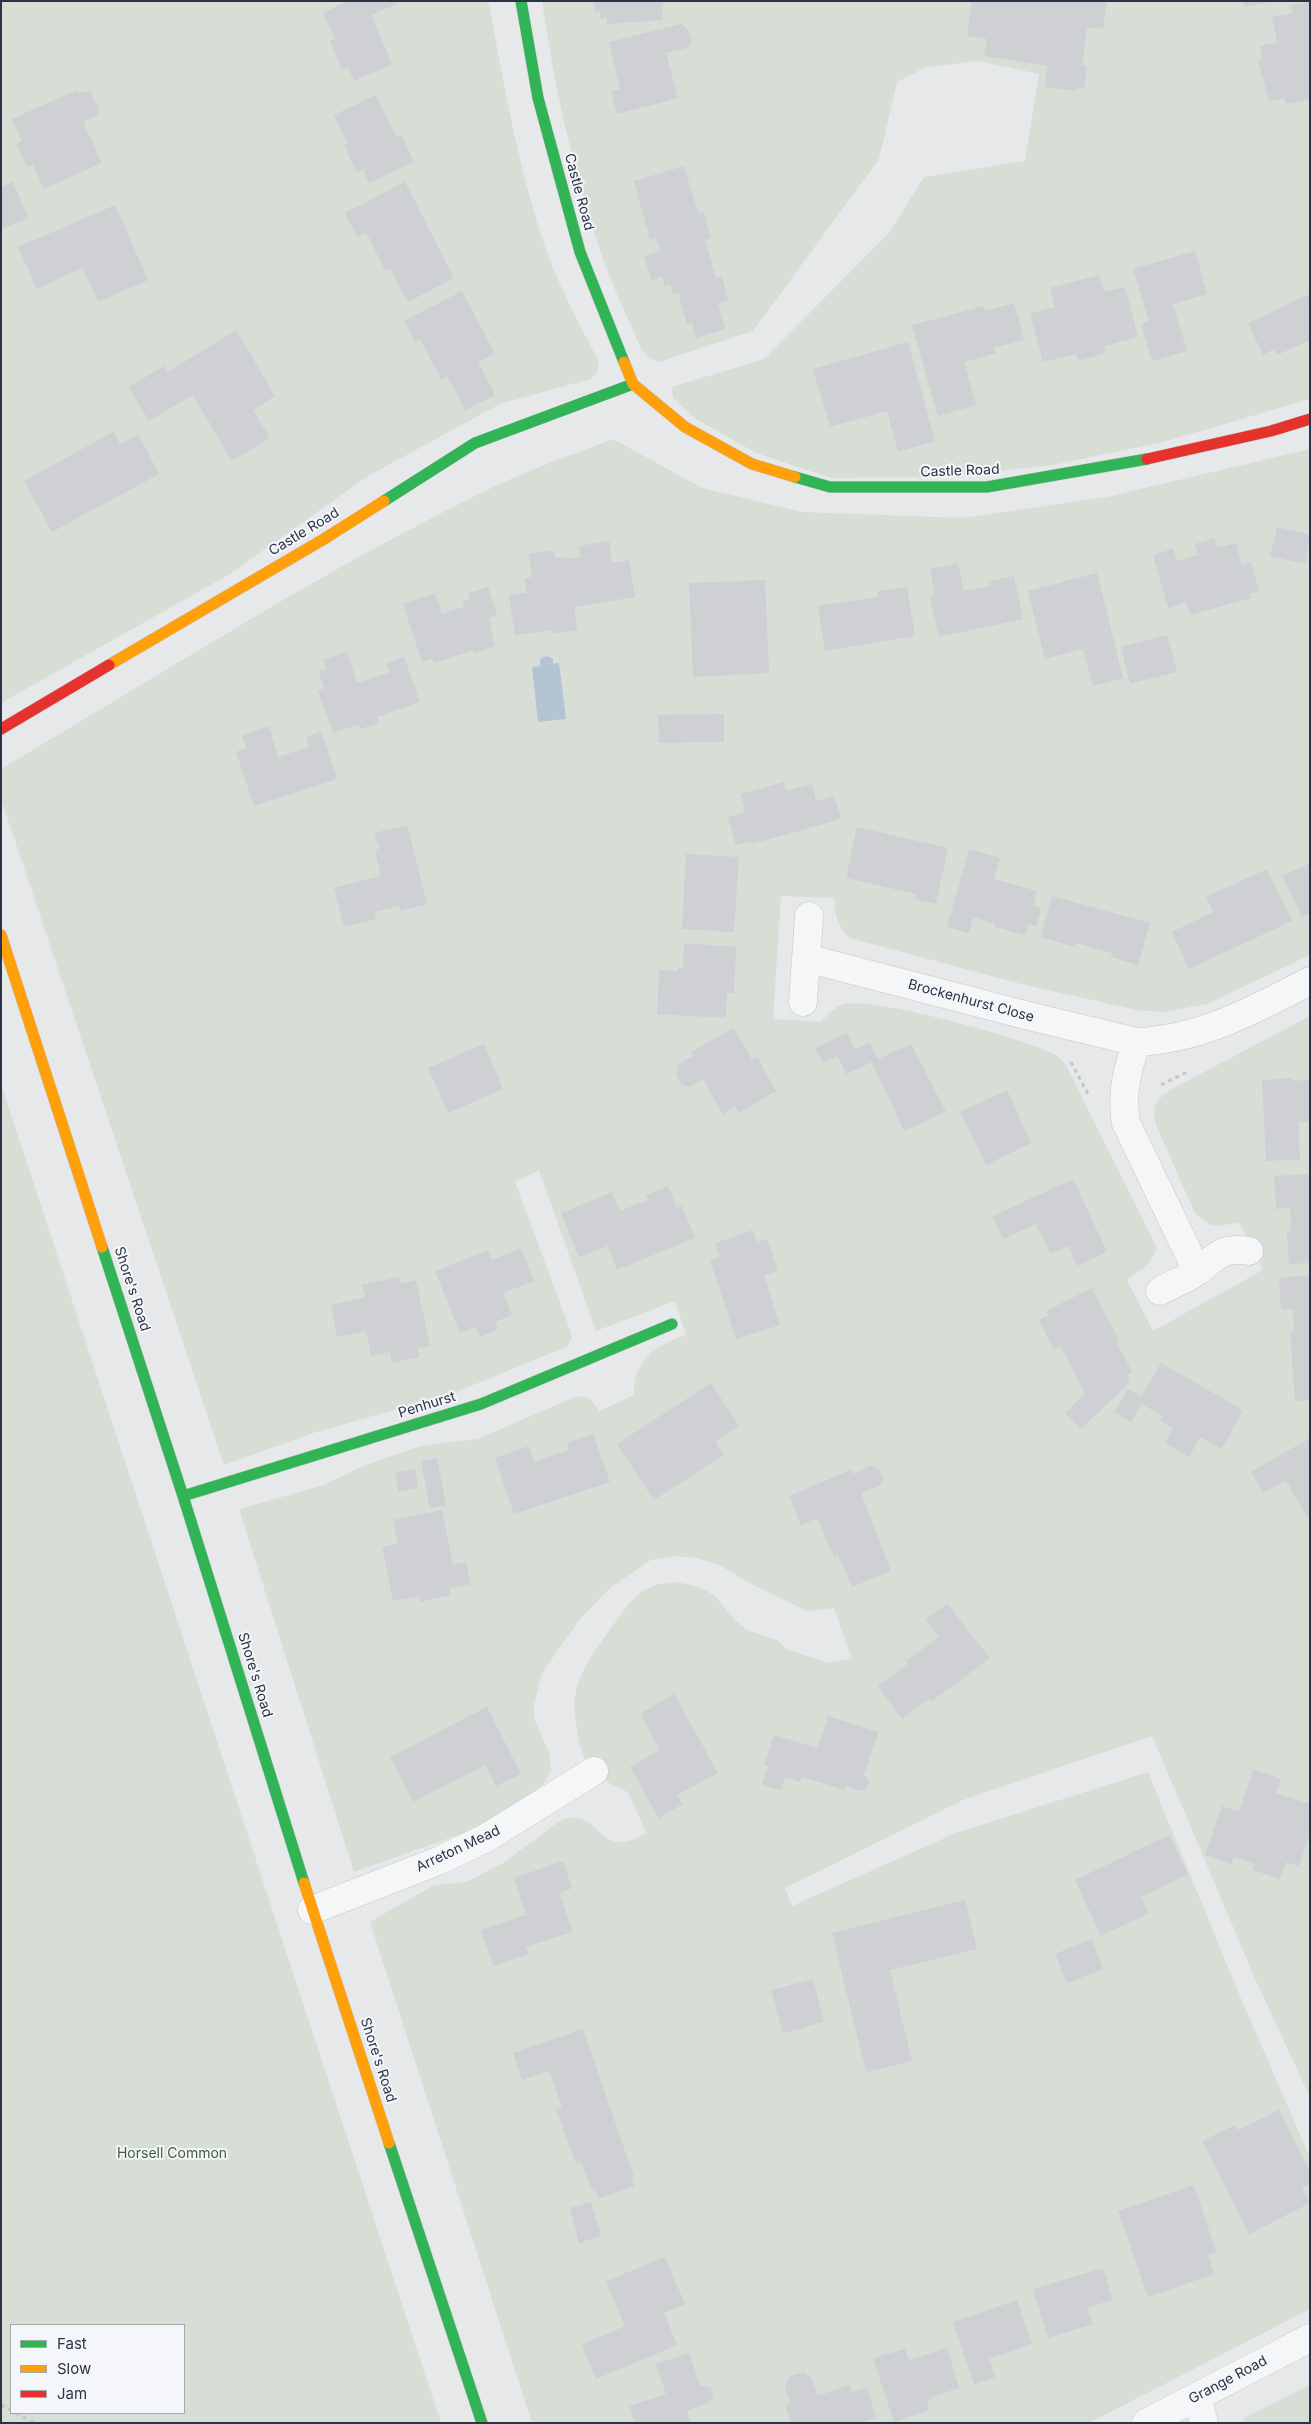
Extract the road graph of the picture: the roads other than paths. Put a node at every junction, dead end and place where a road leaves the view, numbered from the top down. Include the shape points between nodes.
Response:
1 (521, 1) edge
2 (633, 384) junction
3 (1310, 419) edge
4 (1, 729) edge
5 (809, 916) dead end
6 (1, 935) edge
7 (806, 958) junction
8 (1310, 981) edge
9 (803, 1002) dead end
10 (1137, 1042) junction
11 (1249, 1251) dead end
12 (1197, 1271) junction
13 (1160, 1291) dead end
14 (672, 1324) dead end
15 (183, 1496) junction
16 (594, 1771) dead end
17 (312, 1910) junction
18 (1310, 2338) edge
19 (1197, 2397) junction
20 (482, 2423) edge
21 (1146, 2423) edge
22 (1204, 2423) edge

1 - 2 street, Castle Road via 538,98 580,252
2 - 3 street, Castle Road via 685,427 752,464 830,488 987,487 1127,464
2 - 4 street, Castle Road via 475,443 324,539
5 - 7 street
6 - 15 street, Shore's Road
7 - 9 street
7 - 10 street, Brockenhurst Close
8 - 10 street, Brockenhurst Close via 1237,1019 1161,1041
10 - 12 street via 1124,1091 1126,1123
11 - 12 street via 1232,1248 1215,1256
12 - 13 street
14 - 15 street, Penhurst via 481,1404
15 - 17 street, Shore's Road
16 - 17 street, Arreton Mead via 486,1838 438,1861
17 - 20 street, Shore's Road
18 - 19 street, Grange Road
19 - 21 street, Grange Road
19 - 22 street

